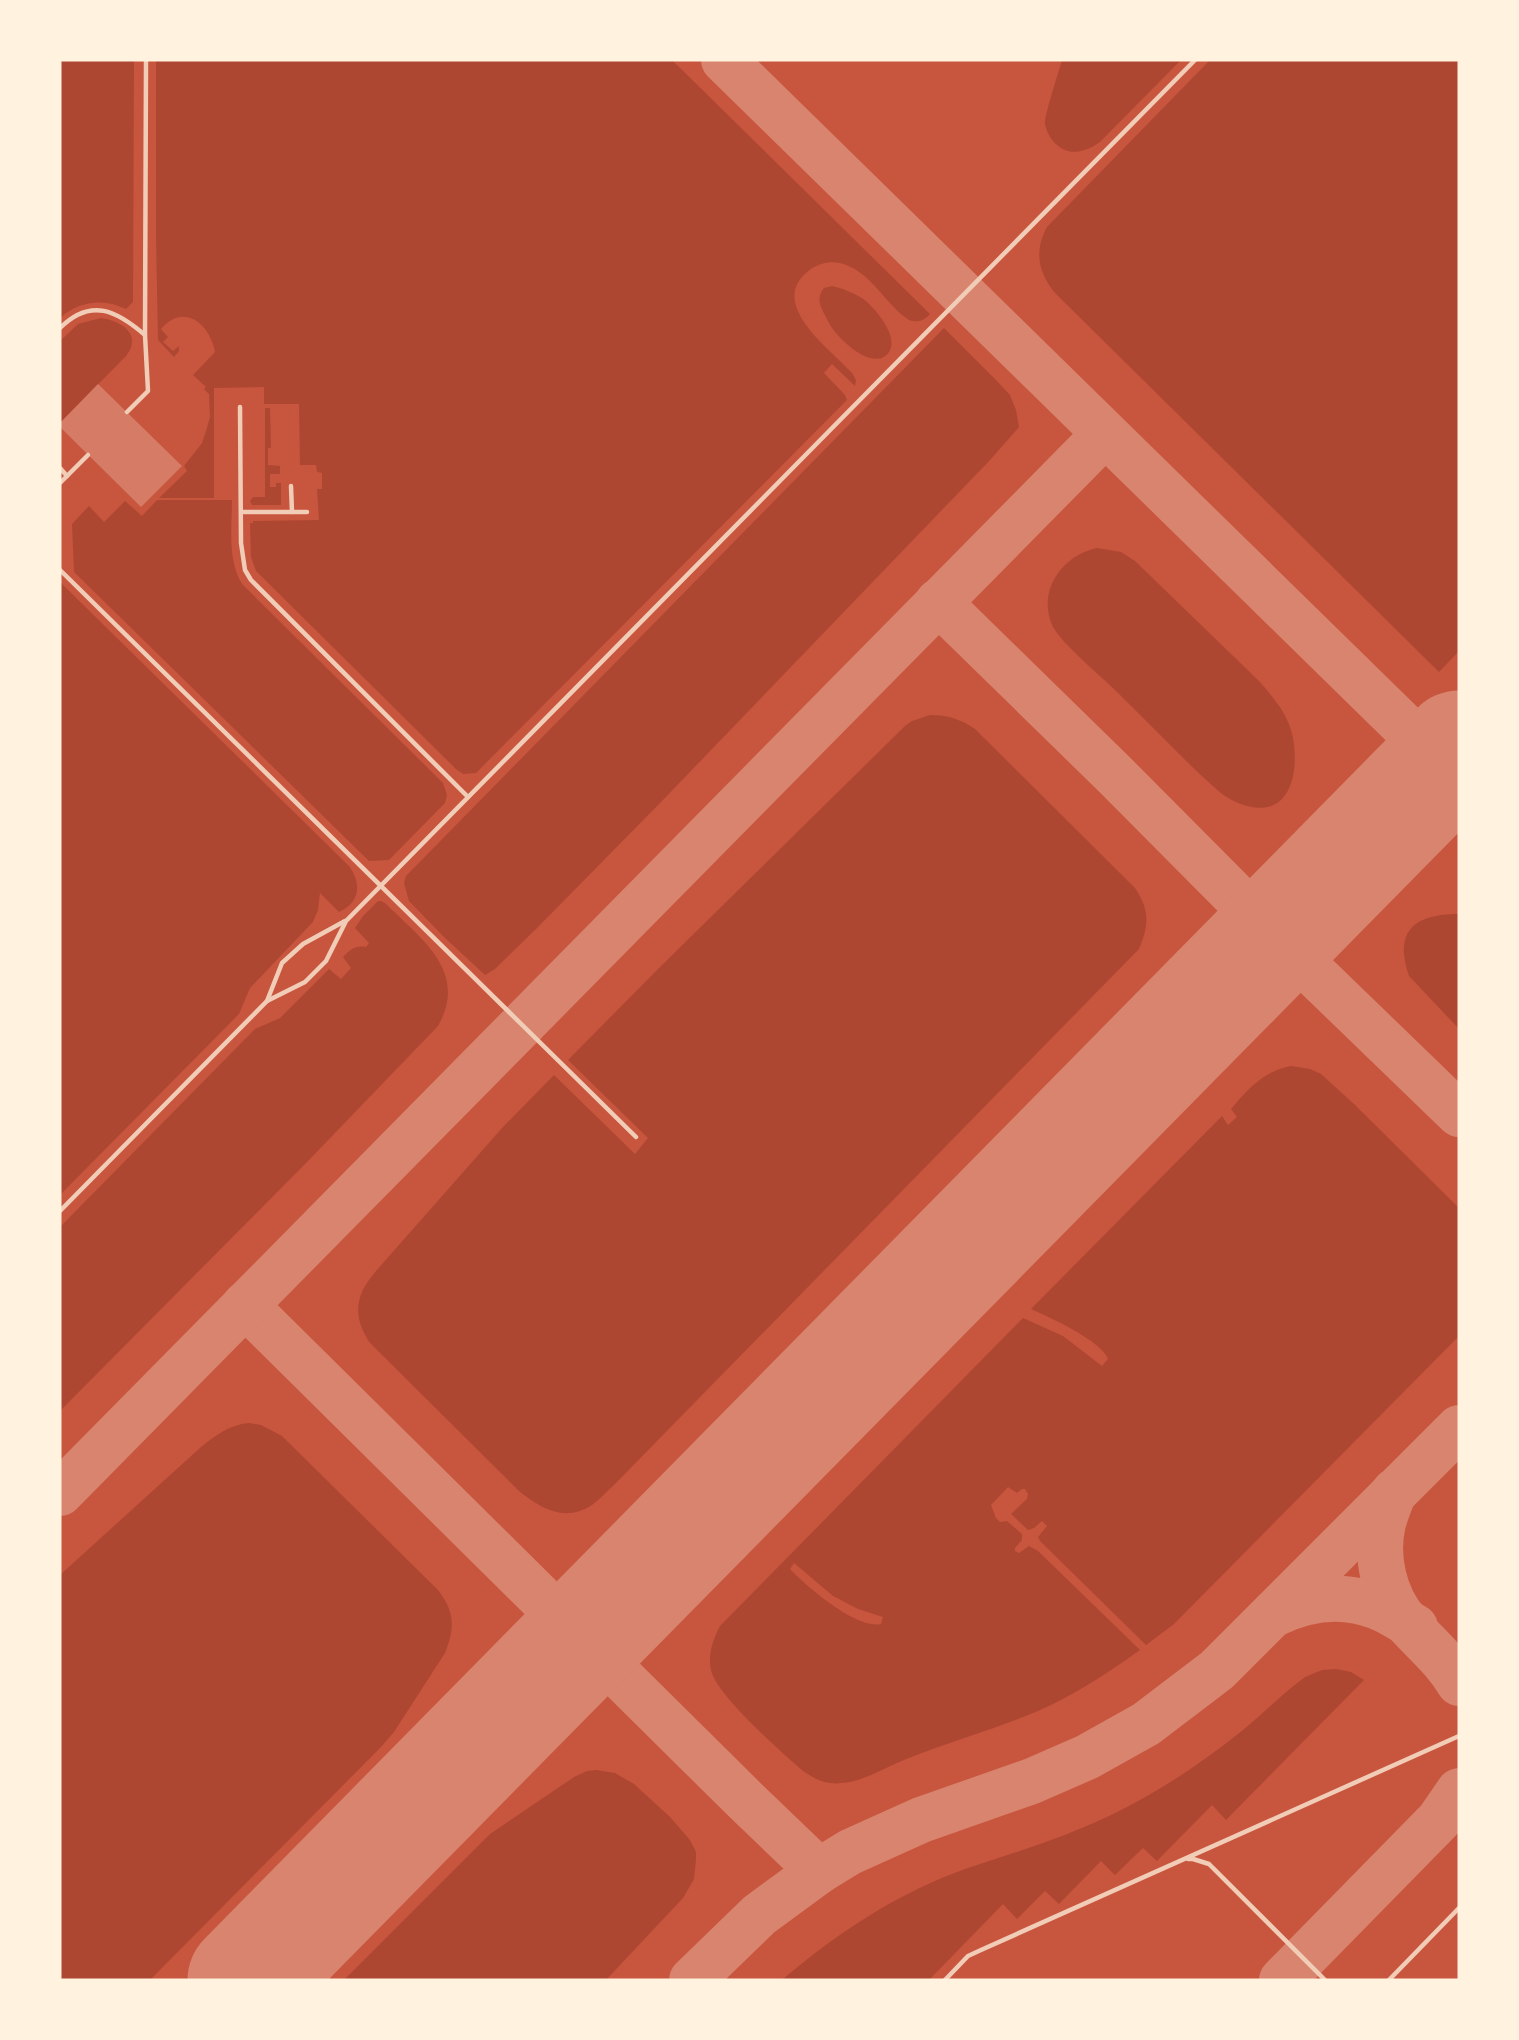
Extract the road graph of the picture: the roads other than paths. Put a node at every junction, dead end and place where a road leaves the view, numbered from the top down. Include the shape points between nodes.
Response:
1 (146, 60) edge
2 (1195, 60) edge
3 (60, 328) edge
4 (145, 335) junction
5 (240, 407) dead end
6 (127, 412) dead end
7 (88, 454) dead end
8 (60, 468) edge
9 (67, 476) junction
10 (60, 483) edge
11 (291, 486) dead end
12 (242, 512) junction
13 (292, 512) junction
14 (307, 512) dead end
15 (60, 570) edge
16 (468, 797) junction
17 (381, 885) junction
18 (346, 921) junction
19 (267, 1001) junction
20 (636, 1137) dead end
21 (60, 1211) edge
22 (1459, 1736) edge
23 (1182, 1860) junction
24 (1459, 1908) edge
25 (945, 1980) edge
26 (1326, 1980) edge
27 (1389, 1980) edge

1 - 4 lane
2 - 16 lane
3 - 4 lane via 77,315 109,311 124,317
4 - 6 lane via 148,391
5 - 12 lane
7 - 9 lane
8 - 9 lane
9 - 10 lane
11 - 13 lane
12 - 13 lane
12 - 16 lane via 243,558 251,580
13 - 14 lane
15 - 17 lane
16 - 17 lane
17 - 18 lane
17 - 20 lane
18 - 19 lane via 326,961 306,982
18 - 19 lane via 303,944 282,963
19 - 21 lane
22 - 23 lane
23 - 25 lane via 968,1956
23 - 26 lane via 1209,1864
24 - 27 lane

